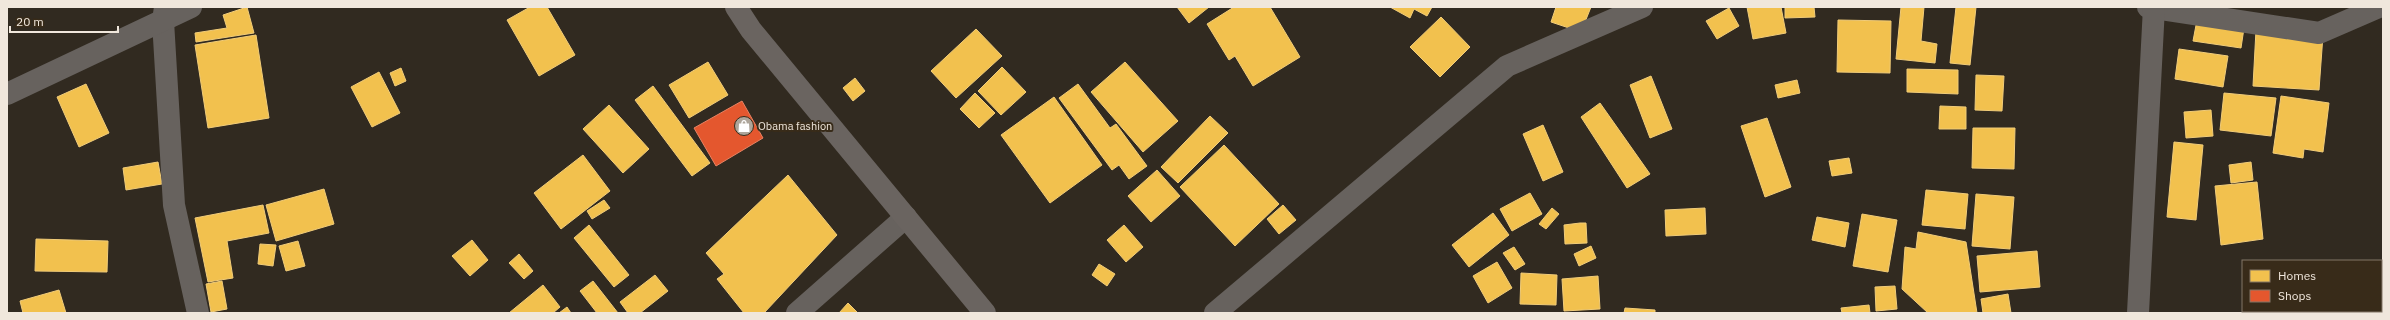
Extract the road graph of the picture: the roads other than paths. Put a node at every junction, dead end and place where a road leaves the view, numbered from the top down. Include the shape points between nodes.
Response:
1 (191, 7) edge
2 (736, 7) edge
3 (1642, 7) edge
4 (2379, 7) edge
5 (2152, 8) edge
6 (164, 14) edge
7 (7, 94) edge
8 (906, 217) junction
9 (198, 313) edge
10 (797, 313) edge
11 (985, 313) edge
12 (1215, 313) edge
13 (2138, 313) edge

1 - 6 street
2 - 8 street via 751,30
3 - 12 street via 1507,66
4 - 5 street via 2318,33
5 - 13 street
6 - 7 street
6 - 9 street via 174,205
8 - 10 street
8 - 11 street

